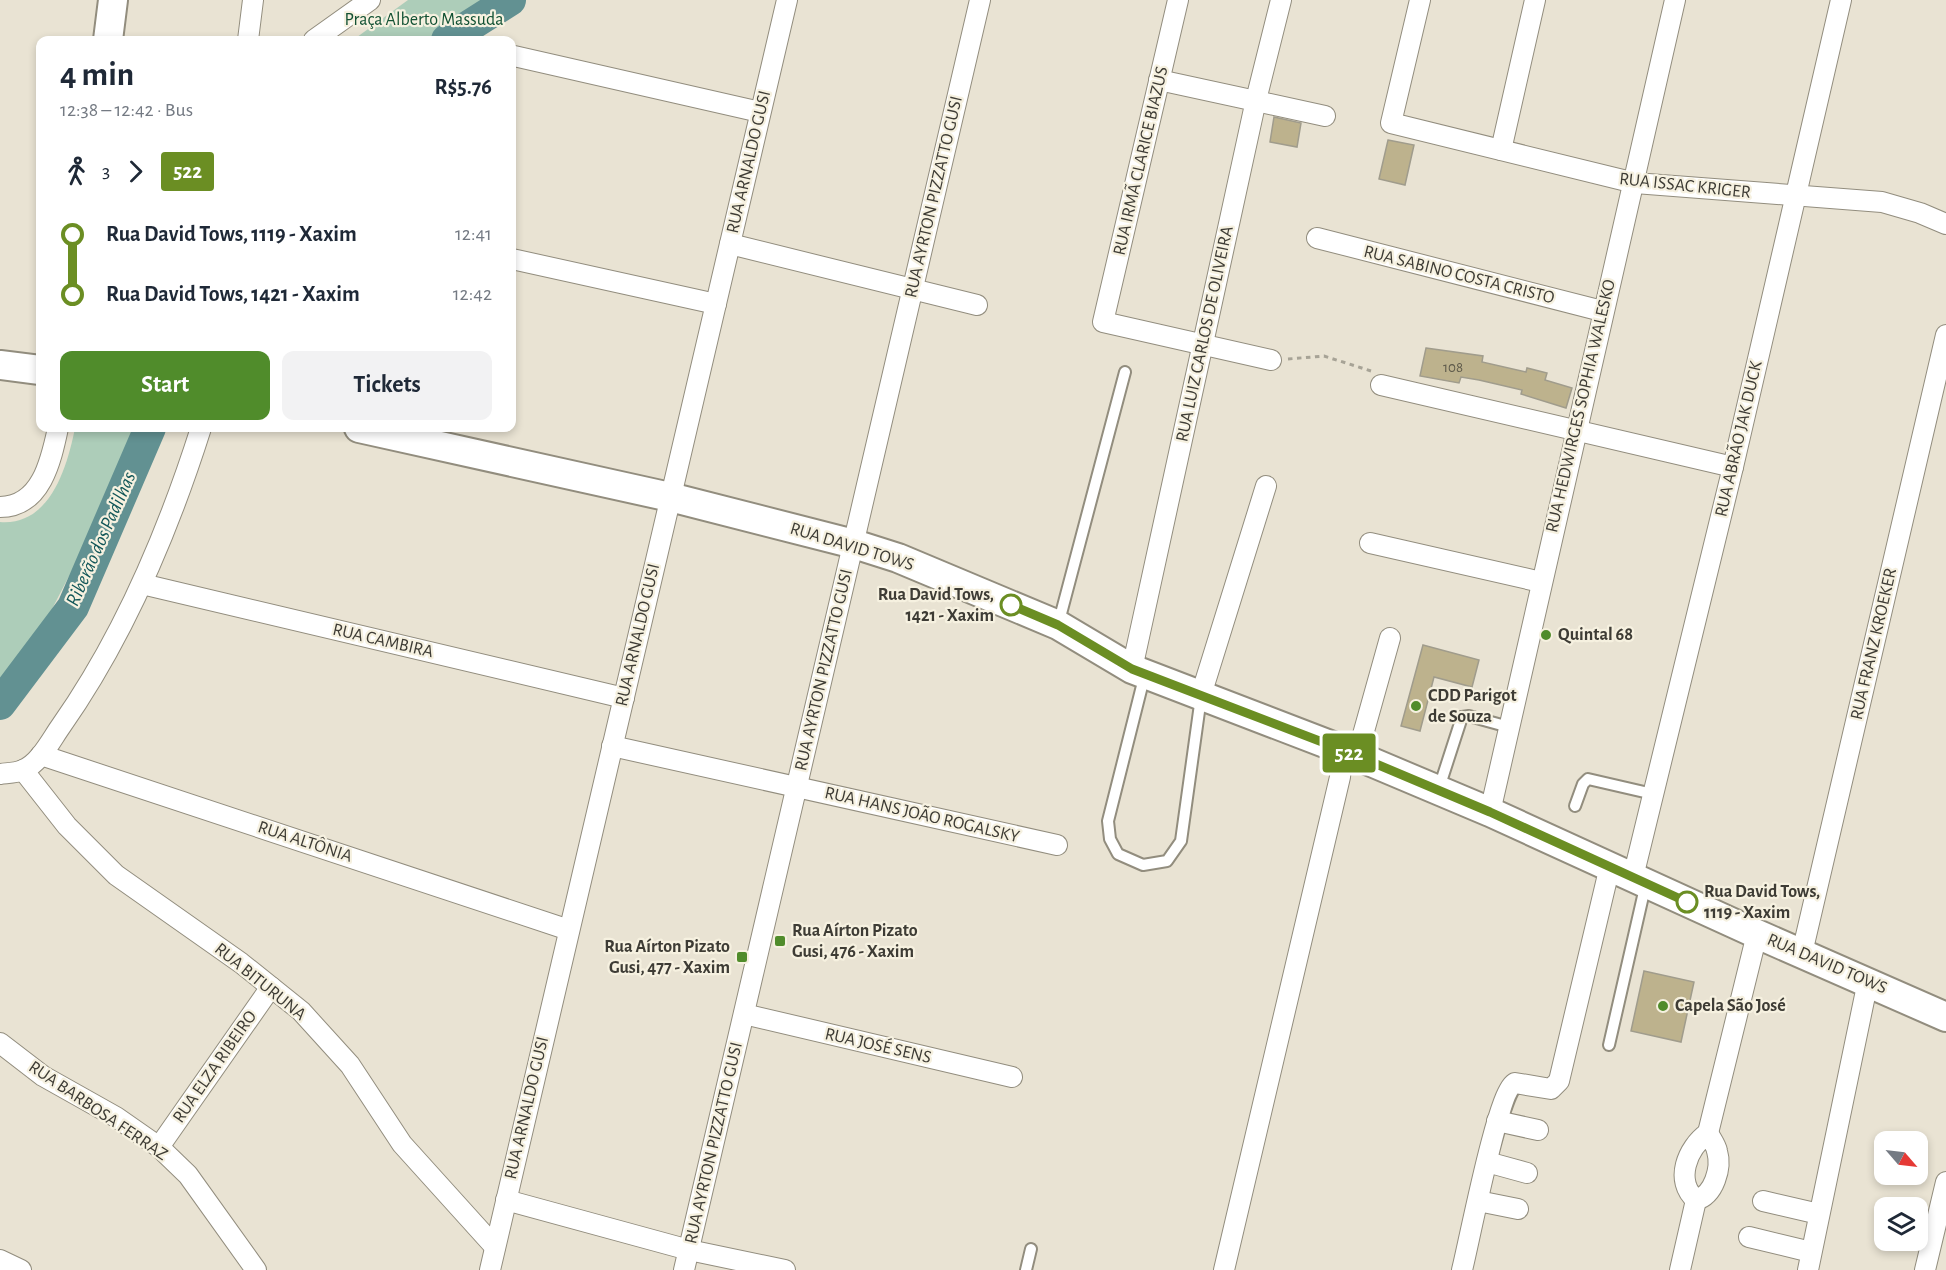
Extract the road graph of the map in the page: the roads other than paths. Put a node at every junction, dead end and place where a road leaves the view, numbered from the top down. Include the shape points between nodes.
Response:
1 (113, 0) edge
2 (253, 0) edge
3 (370, 0) edge
4 (787, 0) edge
5 (980, 0) edge
6 (1178, 0) edge
7 (1281, 0) edge
8 (1420, 0) edge
9 (1535, 0) edge
10 (1675, 0) edge
11 (1840, 0) edge
12 (108, 36) edge
13 (248, 36) edge
14 (320, 36) edge
15 (516, 56) edge
16 (1159, 80) junction
17 (1256, 100) junction
18 (760, 112) junction
19 (1325, 116) dead end
20 (1501, 150) junction
21 (1635, 183) junction
22 (1795, 197) junction
23 (1946, 224) edge
24 (1317, 238) dead end
25 (730, 244) junction
26 (516, 260) edge
27 (913, 289) junction
28 (716, 304) junction
29 (977, 305) dead end
30 (1602, 311) junction
31 (1946, 335) edge
32 (1203, 343) junction
33 (1271, 360) road end
34 (0, 365) edge
35 (36, 370) edge
36 (1125, 372) dead end
37 (1381, 385) road end
38 (1575, 430) junction
39 (57, 432) edge
40 (199, 432) edge
41 (377, 432) edge
42 (1732, 466) junction
43 (1266, 486) dead end
44 (670, 497) junction
45 (0, 507) edge
46 (1370, 543) dead end
47 (854, 544) junction
48 (1541, 582) junction
49 (142, 584) junction
50 (1058, 625) junction
51 (1390, 638) dead end
52 (1138, 671) junction
53 (1201, 696) junction
54 (624, 698) junction
55 (1509, 727) junction
56 (612, 746) junction
57 (1350, 753) junction
58 (41, 755) junction
59 (23, 770) junction
60 (0, 774) edge
61 (797, 788) junction
62 (1438, 790) junction
63 (1653, 794) junction
64 (1575, 806) dead end
65 (1490, 812) junction
66 (1057, 845) dead end
67 (1630, 875) junction
68 (569, 930) junction
69 (1757, 934) junction
70 (1802, 953) junction
71 (1868, 981) junction
72 (271, 987) junction
73 (744, 1014) junction
74 (1946, 1017) edge
75 (0, 1043) edge
76 (1609, 1045) dead end
77 (1012, 1077) dead end
78 (1497, 1121) junction
79 (1538, 1130) dead end
80 (1708, 1133) junction
81 (159, 1147) junction
82 (1487, 1162) junction
83 (1527, 1173) dead end
84 (1946, 1182) edge
85 (506, 1200) junction
86 (1696, 1200) junction
87 (1478, 1201) junction
88 (1763, 1201) dead end
89 (1518, 1209) dead end
90 (1819, 1214) junction
91 (1749, 1237) dead end
92 (495, 1247) junction
93 (1031, 1249) dead end
94 (689, 1250) junction
95 (0, 1260) edge
96 (1809, 1261) edge
97 (21, 1270) edge
98 (256, 1270) edge
99 (490, 1270) edge
100 (684, 1270) edge
101 (785, 1270) edge
102 (1026, 1270) edge
103 (1224, 1270) edge
104 (1462, 1270) edge
105 (1680, 1270) edge
106 (1925, 1270) edge

1 - 12 street
2 - 13 street
3 - 14 street
4 - 18 street, RUA ARNALDO GUSI
5 - 27 street, RUA AYRTON PIZZATTO GUSI
6 - 16 street, RUA IRMÃ CLARICE BIAZUS
7 - 17 street, RUA LUIZ CARLOS DE OLIVEIRA
8 - 20 street, RUA ISSAC KRIGER via 1391,123
9 - 20 street
10 - 21 street, RUA HEDWIRGES SOPHIA WALESKO
11 - 22 street, RUA ABRÃO JAK DUCK
15 - 18 street
16 - 17 street
16 - 32 street, RUA IRMÃ CLARICE BIAZUS via 1103,322
17 - 19 street
17 - 32 street, RUA LUIZ CARLOS DE OLIVEIRA
18 - 25 street, RUA ARNALDO GUSI
20 - 21 street, RUA ISSAC KRIGER
21 - 22 street, RUA ISSAC KRIGER
21 - 30 street, RUA HEDWIRGES SOPHIA WALESKO
22 - 23 street, RUA ISSAC KRIGER via 1882,202
22 - 42 street, RUA ABRÃO JAK DUCK
24 - 30 street, RUA SABINO COSTA CRISTO
25 - 27 street
25 - 28 street, RUA ARNALDO GUSI
26 - 28 street
27 - 29 street
27 - 47 street, RUA AYRTON PIZZATTO GUSI
28 - 44 street, RUA ARNALDO GUSI
30 - 38 street, RUA HEDWIRGES SOPHIA WALESKO
31 - 70 street, RUA FRANZ KROEKER
32 - 33 street
32 - 52 street, RUA LUIZ CARLOS DE OLIVEIRA
34 - 35 street
36 - 50 lane
37 - 38 street
38 - 42 street
38 - 48 street, RUA HEDWIRGES SOPHIA WALESKO
39 - 45 street via 38,488 20,505
40 - 49 street
41 - 44 street, RUA DAVID TOWS
42 - 63 street, RUA ABRÃO JAK DUCK
43 - 53 street
44 - 47 street, RUA DAVID TOWS
44 - 54 street, RUA ARNALDO GUSI
46 - 48 street
47 - 50 street, RUA DAVID TOWS via 941,575
47 - 61 street, RUA AYRTON PIZZATTO GUSI
48 - 55 street, RUA HEDWIRGES SOPHIA WALESKO
49 - 54 street, RUA CAMBIRA
49 - 58 street via 103,662
50 - 52 street, RUA DAVID TOWS
51 - 57 street
52 - 53 street, RUA DAVID TOWS
52 - 53 lane via 1108,821 1110,839 1118,854 1143,865 1167,861 1181,841
53 - 57 street, RUA DAVID TOWS
54 - 56 street, RUA ARNALDO GUSI
55 - 62 lane via 1462,717
55 - 65 street, RUA HEDWIRGES SOPHIA WALESKO
56 - 61 street, RUA HANS JOÃO ROGALSKY
56 - 68 street, RUA ARNALDO GUSI
57 - 62 street, RUA DAVID TOWS
57 - 103 street via 1340,777
58 - 59 street
58 - 68 street, RUA ALTÔNIA
59 - 60 street
59 - 72 street, RUA BITURUNA via 66,826 116,875
61 - 66 street, RUA HANS JOÃO ROGALSKY
61 - 73 street, RUA AYRTON PIZZATTO GUSI
62 - 65 street, RUA DAVID TOWS
63 - 64 lane via 1588,779
63 - 67 street, RUA ABRÃO JAK DUCK
65 - 67 street, RUA DAVID TOWS
67 - 69 street, RUA DAVID TOWS
67 - 76 lane
67 - 78 street, RUA ABRÃO JAK DUCK via 1559,1081 1551,1089 1512,1083
68 - 85 street, RUA ARNALDO GUSI
69 - 70 street, RUA DAVID TOWS
69 - 80 street
70 - 71 street, RUA DAVID TOWS
71 - 74 street, RUA DAVID TOWS
71 - 90 street
72 - 81 street, RUA ELZA RIBEIRO
72 - 92 street, RUA BITURUNA via 301,1011 350,1065 402,1144
73 - 77 street, RUA JOSÉ SENS
73 - 94 street, RUA AYRTON PIZZATTO GUSI
75 - 81 street, RUA BARBOSA FERRAZ via 44,1076
78 - 79 street
78 - 82 street
80 - 86 street via 1717,1149 1715,1180 1704,1198
80 - 86 street via 1690,1151 1684,1179
81 - 98 street, RUA BARBOSA FERRAZ via 188,1175
82 - 83 street
82 - 87 street
84 - 106 street
85 - 92 street, RUA ARNALDO GUSI
85 - 94 street
86 - 105 street
87 - 89 street
87 - 104 street
88 - 90 street
90 - 96 street
91 - 96 street
92 - 99 street, RUA ARNALDO GUSI
93 - 102 lane
94 - 100 street, RUA AYRTON PIZZATTO GUSI
94 - 101 street
95 - 97 street

